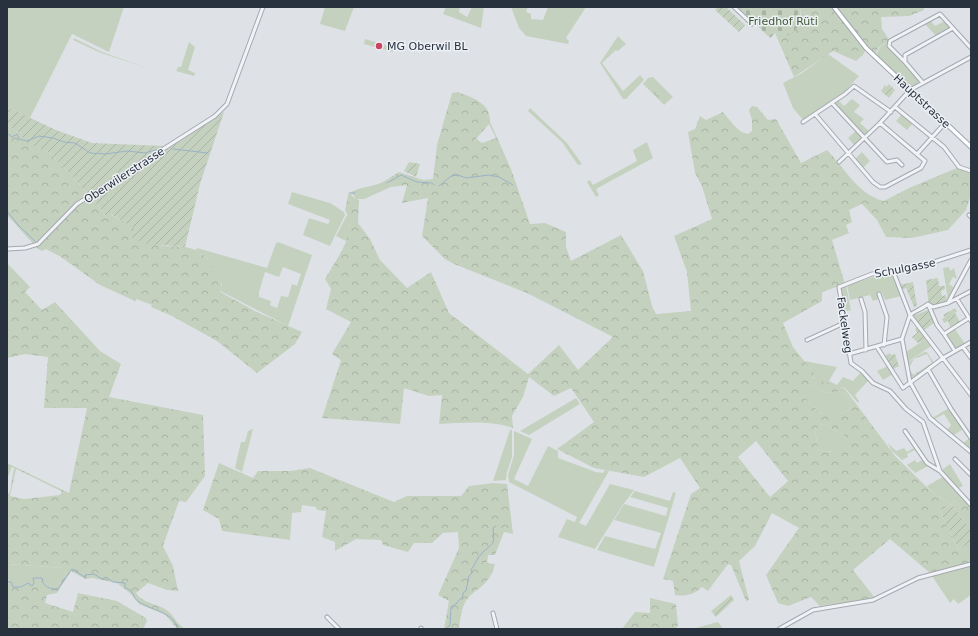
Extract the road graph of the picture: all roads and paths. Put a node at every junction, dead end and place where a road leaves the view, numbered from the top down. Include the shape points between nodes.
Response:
1 (263, 7) edge
2 (734, 7) edge
3 (834, 7) edge
4 (752, 24) dead end
5 (953, 28) junction
6 (971, 48) edge
7 (971, 57) edge
8 (905, 62) junction
9 (923, 83) junction
10 (910, 90) junction
11 (832, 103) junction
12 (895, 107) junction
13 (891, 112) junction
14 (815, 114) junction
15 (803, 122) dead end
16 (880, 123) junction
17 (945, 123) junction
18 (865, 137) junction
19 (933, 137) junction
20 (971, 147) edge
21 (848, 152) junction
22 (918, 154) junction
23 (839, 162) dead end
24 (902, 165) dead end
25 (971, 171) edge
26 (7, 249) edge
27 (971, 250) edge
28 (971, 260) edge
29 (893, 271) junction
30 (839, 287) joint
31 (971, 291) edge
32 (880, 294) dead end
33 (861, 299) dead end
34 (957, 299) junction
35 (948, 303) junction
36 (928, 304) junction
37 (910, 316) junction
38 (970, 319) edge
39 (844, 323) junction
40 (944, 334) junction
41 (902, 339) junction
42 (807, 340) dead end
43 (971, 342) edge
44 (884, 344) junction
45 (877, 347) junction
46 (963, 347) junction
47 (866, 350) junction
48 (955, 352) junction
49 (849, 354) junction
50 (943, 358) junction
51 (971, 358) edge
52 (928, 369) junction
53 (910, 382) junction
54 (971, 394) edge
55 (954, 404) dead end
56 (950, 406) junction
57 (930, 418) junction
58 (923, 422) junction
59 (905, 431) dead end
60 (971, 438) edge
61 (971, 452) edge
62 (955, 459) dead end
63 (940, 471) junction
64 (971, 475) edge
65 (971, 505) edge
66 (971, 564) edge
67 (492, 613) dead end
68 (327, 617) dead end
69 (339, 629) edge
70 (497, 629) edge
71 (779, 629) edge

1 - 26 street, Oberwilerstrasse via 228,104 215,116 77,204 38,244
2 - 4 street
3 - 10 main road, Hauptstrasse via 863,44
5 - 6 street
5 - 8 street via 910,51 904,57
5 - 8 street via 940,14 890,41 889,46
7 - 9 street
8 - 9 street
9 - 10 street
10 - 12 street
10 - 17 main road, Hauptstrasse
11 - 13 street via 854,86
11 - 14 street
11 - 18 street
12 - 13 street
12 - 19 street
13 - 16 street
14 - 15 street
14 - 21 street
16 - 18 street
16 - 22 street
17 - 19 street
17 - 20 main road, Hauptstrasse
18 - 21 street
18 - 24 street via 887,162 898,160
19 - 22 street
19 - 25 street via 959,166
21 - 22 street via 880,187 885,187 922,167 924,161
21 - 23 street
27 - 29 street, Schulgasse via 920,267
28 - 35 street
29 - 30 street, Schulgasse via 872,274
29 - 37 street
30 - 39 street, Fackelweg
31 - 34 street
32 - 44 street via 887,318
33 - 47 street via 865,312
34 - 35 street
34 - 38 street
35 - 36 street via 933,307
36 - 37 street
36 - 40 street
37 - 41 street
37 - 50 street
38 - 40 street
39 - 42 street
39 - 49 street, Fackelweg
40 - 48 street
41 - 44 street
41 - 53 street
43 - 46 street
44 - 45 street
45 - 47 street
45 - 53 street via 903,388
46 - 48 street
46 - 51 street
47 - 49 street
48 - 50 street
49 - 58 street, Fackelweg via 851,363 873,383 890,391 906,409
50 - 52 street
50 - 54 street
52 - 53 street
52 - 56 street
53 - 57 street
55 - 56 street
56 - 60 street
57 - 58 street
57 - 61 street
58 - 63 street
59 - 63 street via 927,464
62 - 64 street
63 - 65 street
66 - 71 street via 918,578 873,600 813,610
67 - 70 street
68 - 69 street

